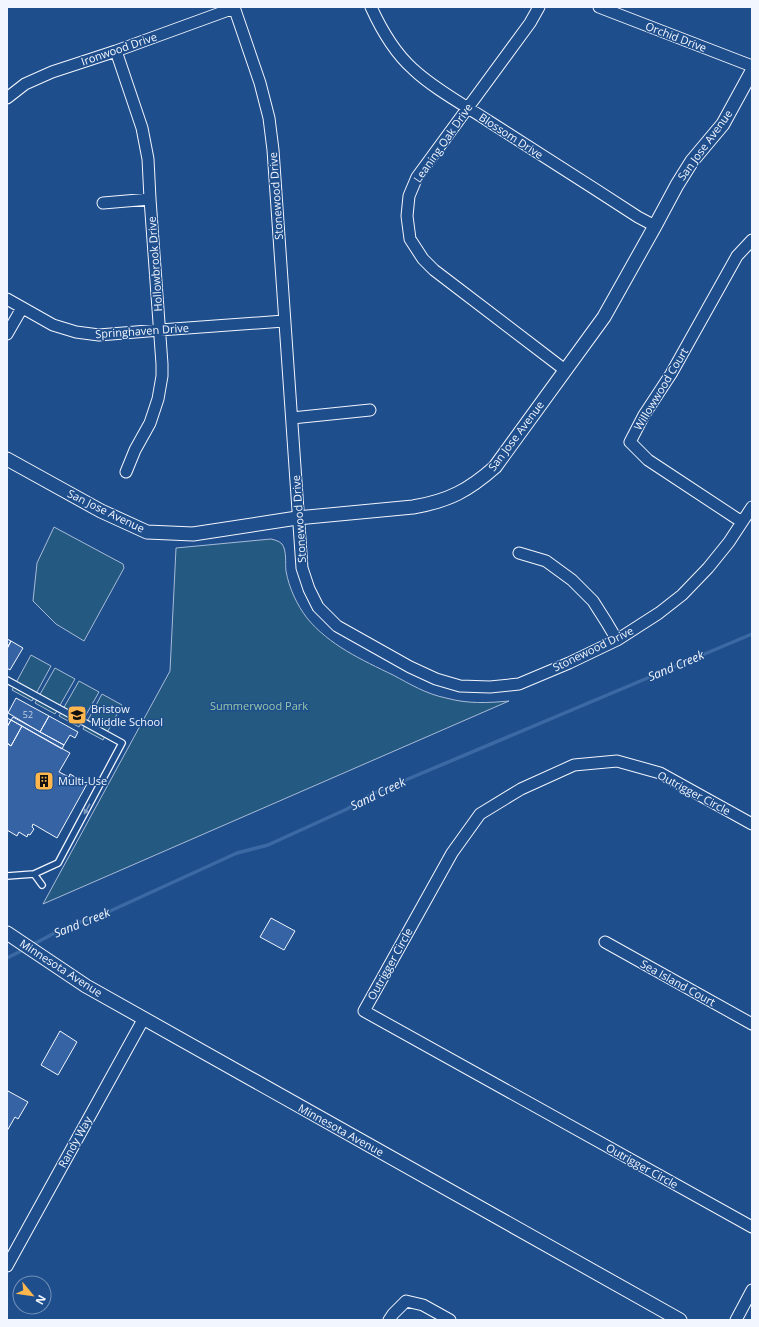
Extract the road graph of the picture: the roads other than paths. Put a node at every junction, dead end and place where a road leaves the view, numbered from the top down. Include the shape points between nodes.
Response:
1 (371, 7) edge
2 (539, 7) edge
3 (599, 7) edge
4 (234, 8) edge
5 (116, 50) junction
6 (752, 66) edge
7 (752, 71) edge
8 (7, 98) edge
9 (468, 108) junction
10 (150, 199) junction
11 (103, 203) dead end
12 (655, 226) junction
13 (752, 240) edge
14 (7, 299) edge
15 (22, 308) junction
16 (284, 322) junction
17 (160, 330) junction
18 (7, 334) edge
19 (565, 370) junction
20 (370, 410) dead end
21 (292, 418) junction
22 (7, 459) edge
23 (126, 472) dead end
24 (752, 507) edge
25 (298, 518) junction
26 (742, 522) junction
27 (519, 553) dead end
28 (617, 640) junction
29 (7, 680) edge
30 (752, 824) edge
31 (34, 874) junction
32 (7, 876) edge
33 (42, 885) dead end
34 (9, 934) edge
35 (605, 942) dead end
36 (144, 1018) junction
37 (752, 1024) edge
38 (752, 1227) edge
39 (7, 1266) edge
40 (752, 1290) edge
41 (391, 1317) edge
42 (450, 1320) edge
43 (680, 1320) edge
44 (736, 1320) edge

1 - 9 street, Blossom Drive via 398,54 413,70
2 - 9 street, Leaning Oak Drive
3 - 6 street, Orchid Drive
4 - 5 street, Ironwood Drive
4 - 16 street, Stonewood Drive via 260,83 269,118 274,158
5 - 8 street, Ironwood Drive via 52,72 25,84
5 - 10 street, Hollowbrook Drive via 142,128 148,159
7 - 12 street, San Jose Avenue via 723,124 692,161
9 - 12 street, Blossom Drive
9 - 19 street, Leaning Oak Drive via 418,177 409,196 407,216 410,239 434,270
10 - 11 street
10 - 17 street, Hollowbrook Drive
12 - 19 street, San Jose Avenue via 604,317
13 - 26 street, Willowwood Court via 737,256 630,442 648,460
14 - 15 street, Springhaven Drive
15 - 17 street, Springhaven Drive via 52,325 76,332 99,335
15 - 18 street
16 - 17 street, Springhaven Drive
16 - 21 street, Stonewood Drive
17 - 23 street, Hollowbrook Drive via 162,376 158,399 150,423
19 - 25 street, San Jose Avenue via 495,467 478,482 456,495 413,507
20 - 21 street
21 - 25 street, Stonewood Drive
22 - 25 street, San Jose Avenue via 101,511 147,532 193,534
24 - 26 street, Stonewood Drive
25 - 28 street, Stonewood Drive via 302,568 318,607 337,626 436,679 460,686 490,687 519,684
26 - 28 street, Stonewood Drive via 708,568 682,595
27 - 28 street via 546,561 572,580 593,601
29 -> 31 lane via 122,743 58,863
30 - 38 street, Outrigger Circle via 660,773 617,761 574,765 521,789 480,814 452,853 364,1011
31 - 32 lane
31 - 33 lane
34 - 36 street, Minnesota Avenue via 86,986
35 - 37 street, Sea Island Court
36 - 39 street, Randy Way
36 - 43 street, Minnesota Avenue
40 - 44 street
41 - 42 street via 406,1301 423,1305

